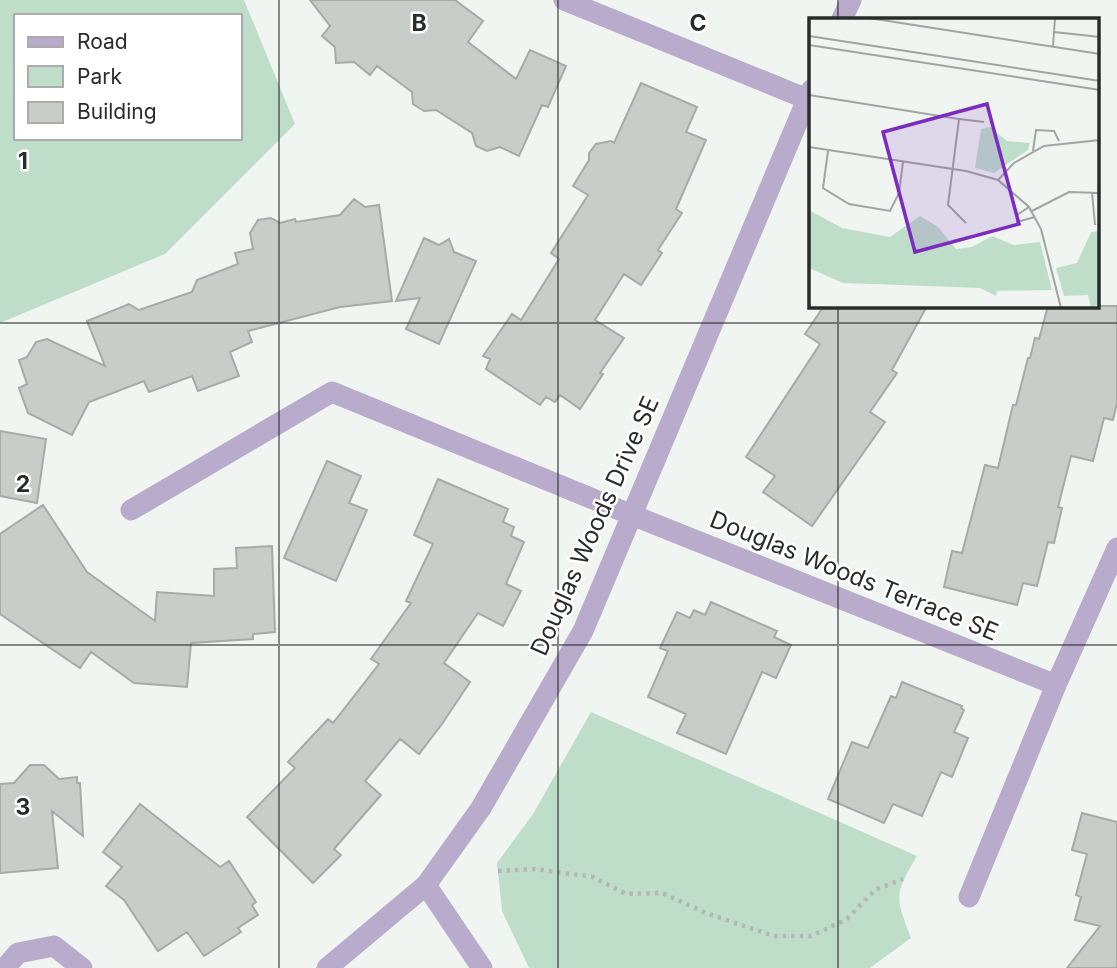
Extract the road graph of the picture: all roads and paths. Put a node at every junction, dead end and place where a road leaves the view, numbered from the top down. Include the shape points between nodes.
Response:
1 (564, 0) edge
2 (851, 0) edge
3 (842, 18) edge
4 (809, 95) edge
5 (131, 510) dead end
6 (632, 515) junction
7 (1117, 548) edge
8 (1056, 685) junction
9 (498, 871) dead end
10 (903, 879) dead end
11 (426, 885) junction
12 (970, 897) dead end
13 (5, 968) edge
14 (82, 968) edge
15 (327, 968) edge
16 (482, 968) edge

1 - 4 street
2 - 3 street
4 - 6 street, Douglas Woods Drive SE
5 - 6 street, Douglas Woods Terrace SE via 332,392
6 - 8 street, Douglas Woods Terrace SE
6 - 11 street, Douglas Woods Drive SE via 583,631 481,808
7 - 8 street
8 - 12 street
9 - 10 path via 536,869 593,877 626,894 662,893 774,936 811,936 847,919 876,890
11 - 15 street, Douglas Woods Drive SE
11 - 16 street
13 - 14 street via 18,953 54,946

